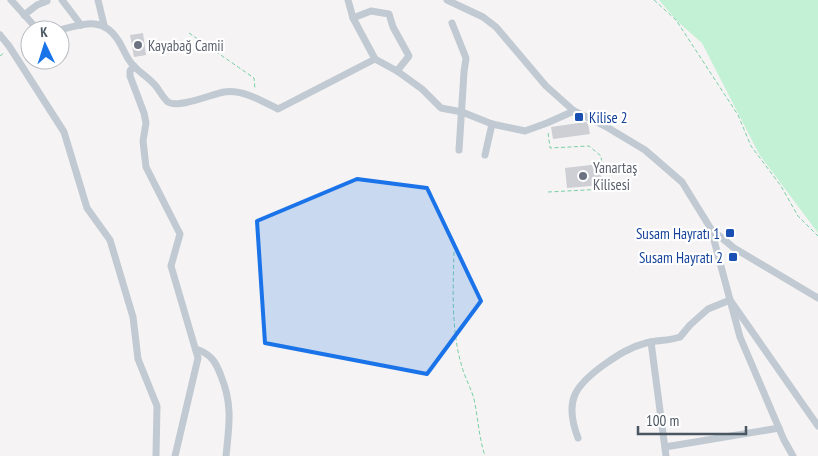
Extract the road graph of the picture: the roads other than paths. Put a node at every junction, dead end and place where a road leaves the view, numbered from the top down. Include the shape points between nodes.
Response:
1 (11, 0) edge
2 (62, 0) edge
3 (98, 0) edge
4 (348, 0) edge
5 (447, 0) edge
6 (47, 1) dead end
7 (24, 15) junction
8 (353, 18) junction
9 (29, 20) edge
10 (452, 23) dead end
11 (81, 25) junction
12 (104, 25) junction
13 (70, 28) edge
14 (0, 35) edge
15 (375, 59) junction
16 (134, 66) junction
17 (397, 71) junction
18 (574, 111) junction
19 (462, 112) junction
20 (492, 124) junction
21 (460, 150) dead end
22 (485, 155) dead end
23 (711, 229) junction
24 (818, 298) edge
25 (730, 300) junction
26 (650, 342) junction
27 (196, 349) junction
28 (818, 426) edge
29 (779, 428) junction
30 (578, 438) dead end
31 (665, 447) junction
32 (156, 456) edge
33 (176, 456) edge
34 (226, 456) edge
35 (666, 456) edge
36 (793, 456) edge

1 - 7 street
2 - 11 street
3 - 12 street
4 - 8 street
5 - 18 street via 496,27 546,86
6 - 7 street
7 - 9 street
8 - 15 street
8 - 17 street via 371,11 389,14 409,56
10 - 19 street via 466,58
11 - 12 street
11 - 13 street
12 - 16 street
14 - 32 street via 64,132 86,208 110,240 133,317 138,359 157,406
15 - 16 street via 278,109 235,92 172,104
15 - 17 street
16 - 27 street via 130,76 146,123 143,141 146,167 180,234 171,266
17 - 19 street via 441,108
18 - 20 street via 525,131
18 - 23 street via 645,150 682,182
19 - 20 street
19 - 21 street
20 - 22 street
23 - 24 street via 734,248
23 - 25 street
25 - 26 street via 708,309 680,337
25 - 28 street
25 - 29 street via 740,337
26 - 30 street via 627,349 582,382 572,406 572,423
26 - 31 street
27 - 33 street via 195,376
27 - 34 street via 208,354 216,363 228,396 230,415
29 - 31 street
29 - 36 street
31 - 35 street

